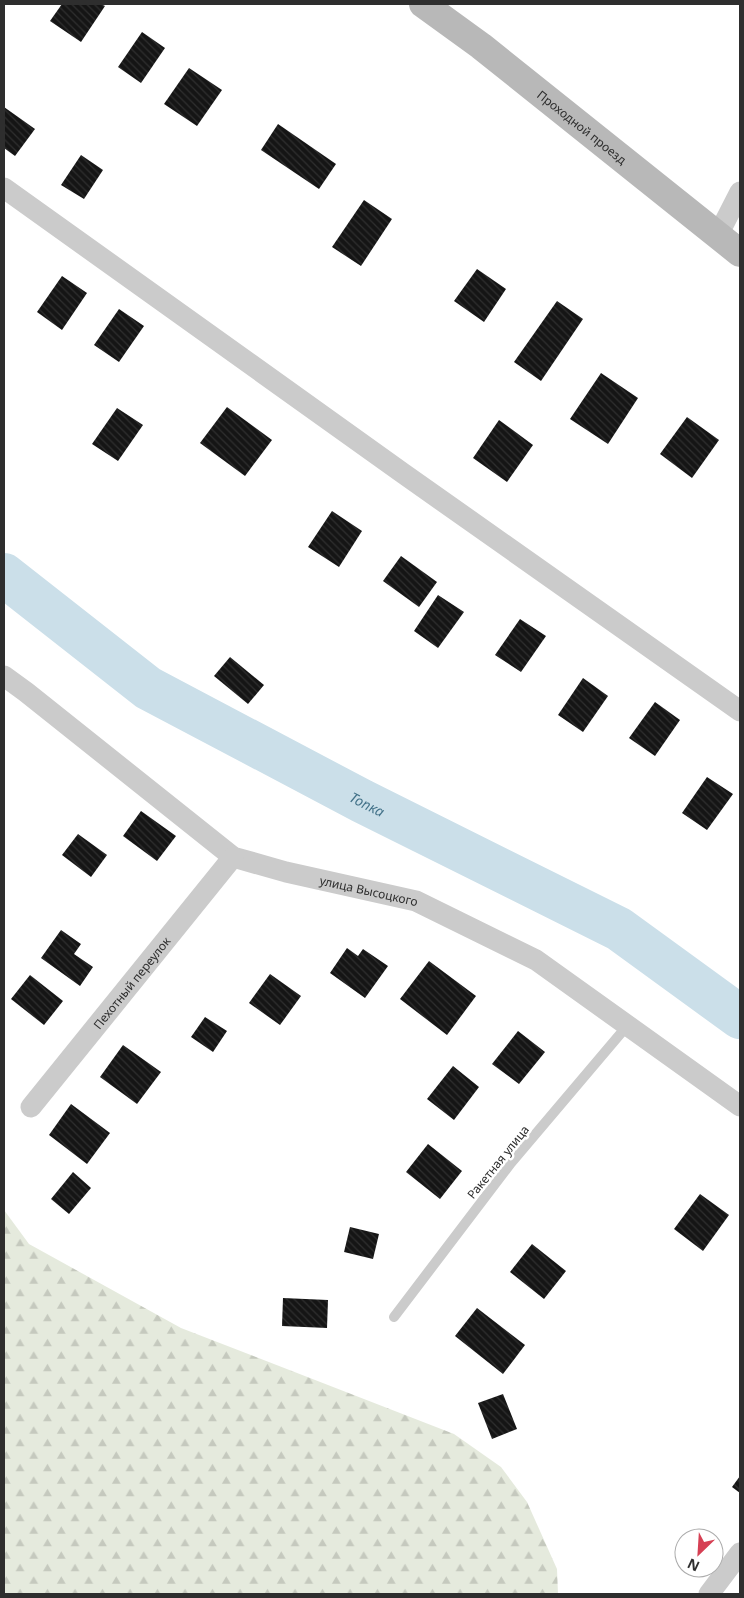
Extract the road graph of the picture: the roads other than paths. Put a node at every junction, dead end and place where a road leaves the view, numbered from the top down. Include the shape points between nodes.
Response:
1 (423, 4) edge
2 (4, 188) edge
3 (740, 192) edge
4 (718, 234) junction
5 (740, 253) edge
6 (4, 676) edge
7 (740, 711) edge
8 (233, 857) junction
9 (627, 1026) junction
10 (740, 1106) edge
11 (31, 1107) dead end
12 (394, 1317) dead end
13 (740, 1553) edge
14 (709, 1594) edge

1 - 4 street, Проходной проезд via 481,46
2 - 7 street
3 - 4 street
4 - 5 street, Проходной проезд
6 - 8 street, улица Высоцкого
8 - 9 street, улица Высоцкого via 416,902 536,960
8 - 11 street, Пехотный переулок
9 - 10 street, улица Высоцкого
9 - 12 lane, Ракетная улица via 511,1163
13 - 14 street

